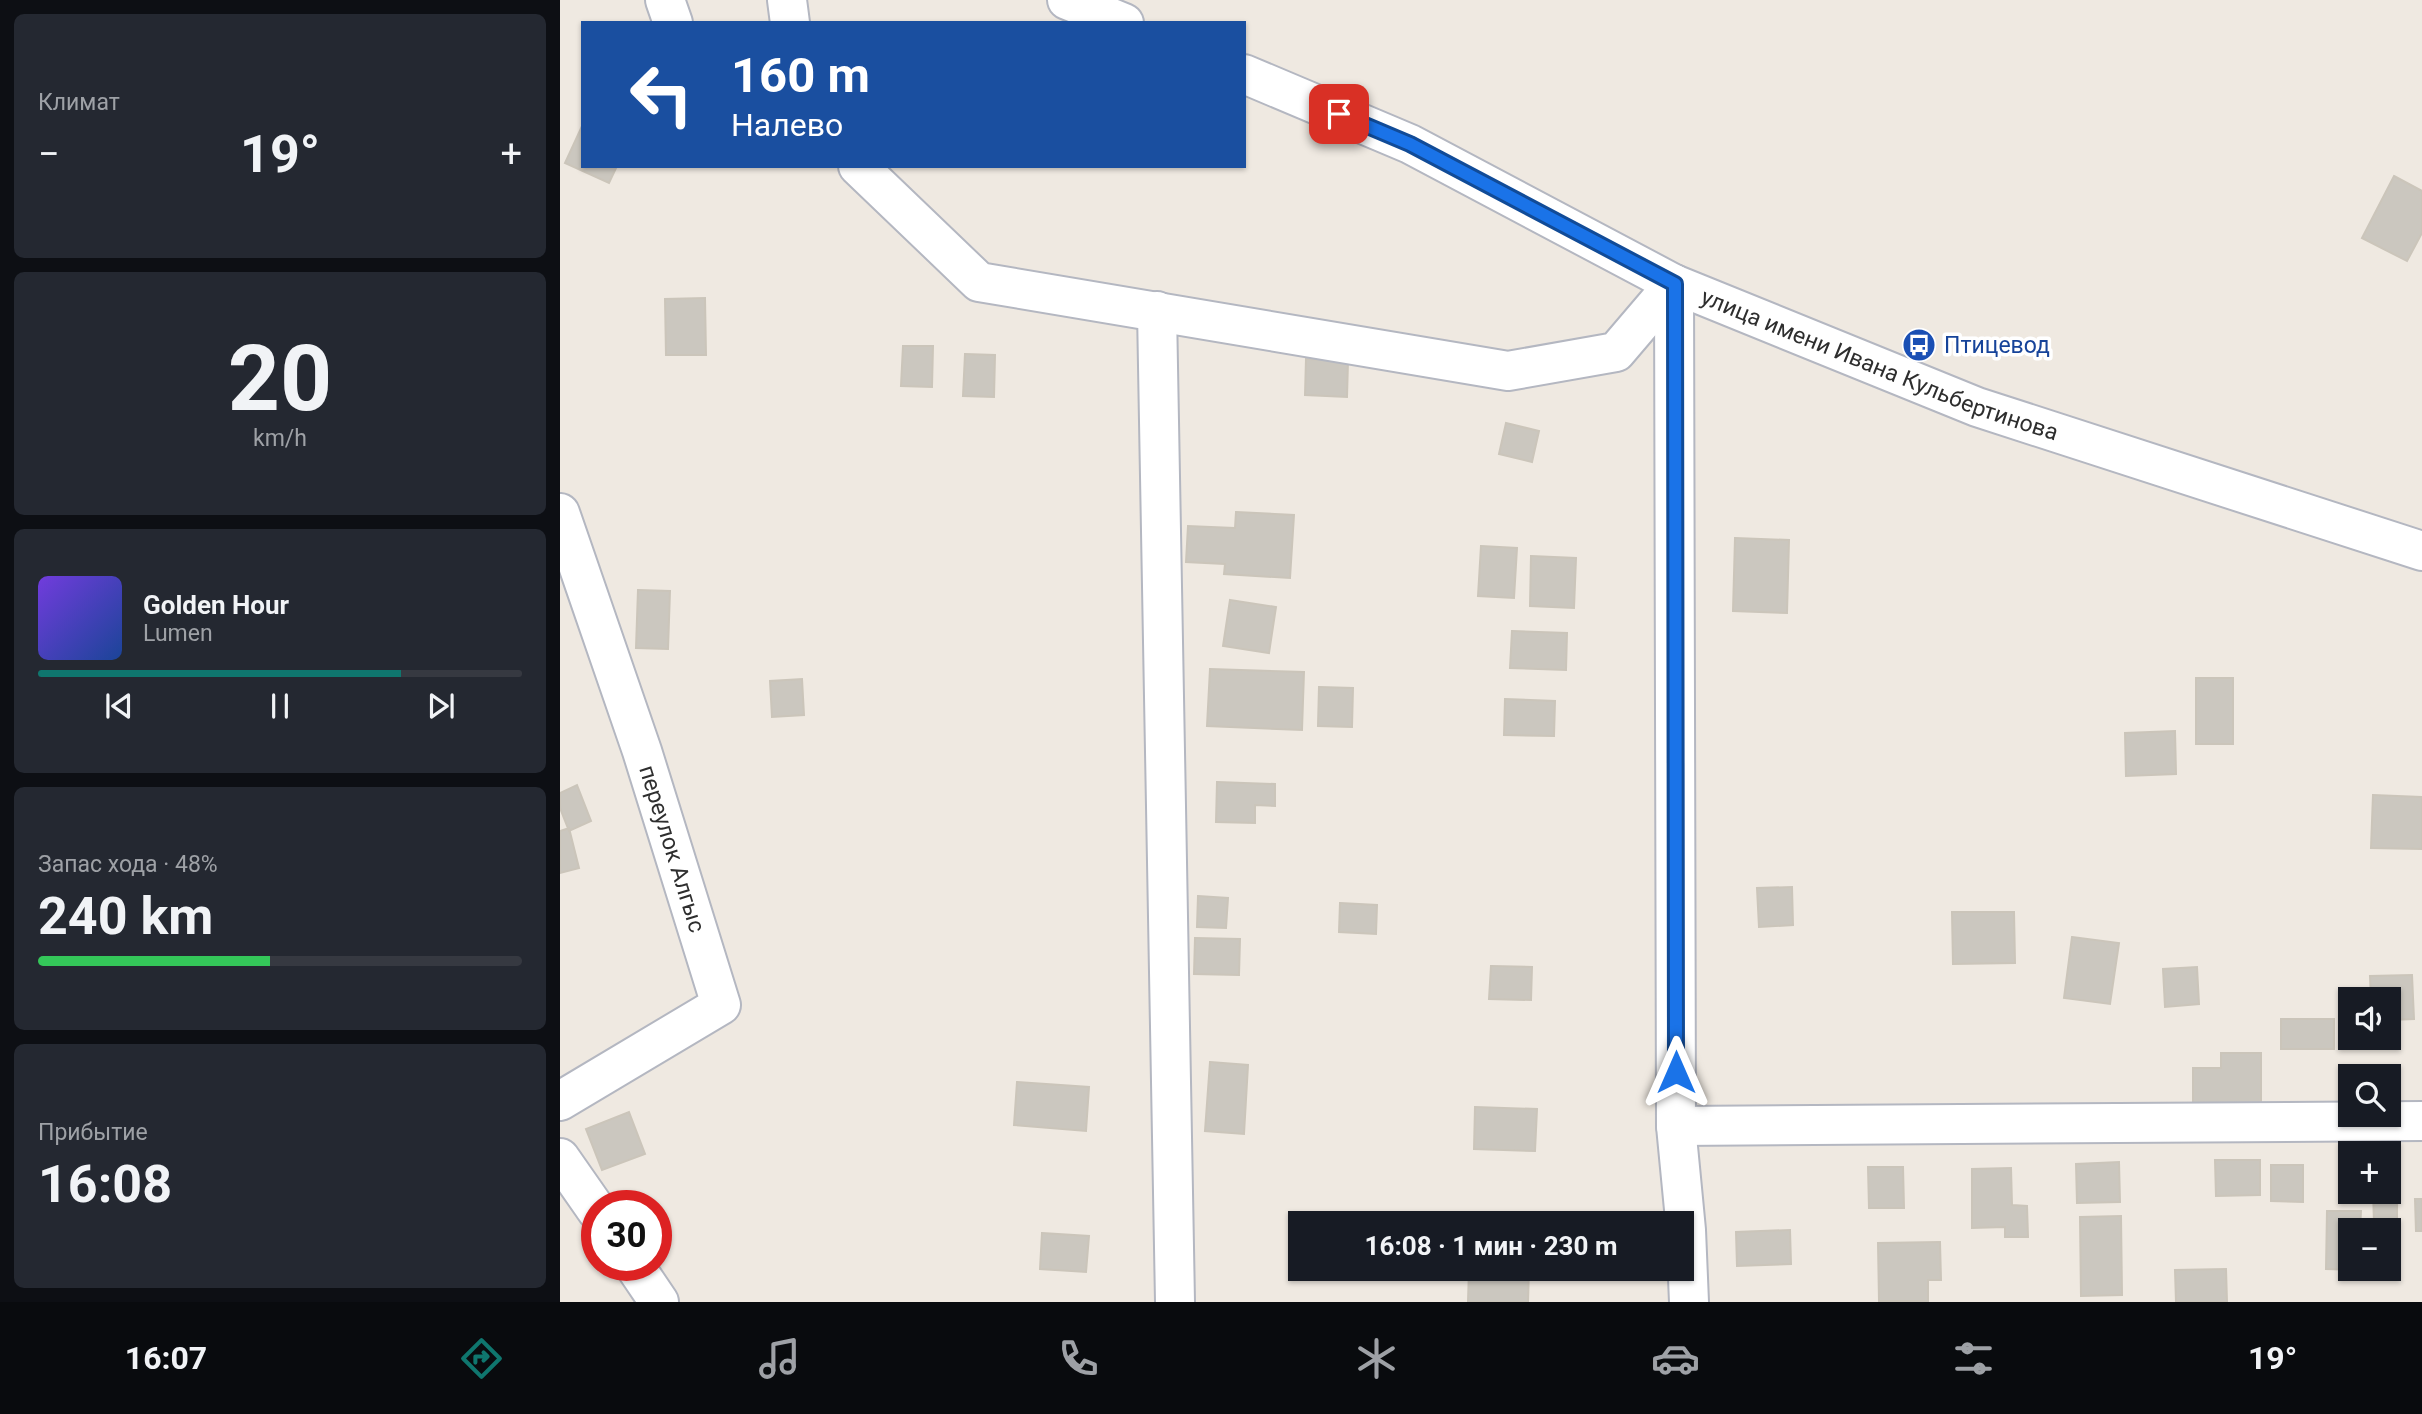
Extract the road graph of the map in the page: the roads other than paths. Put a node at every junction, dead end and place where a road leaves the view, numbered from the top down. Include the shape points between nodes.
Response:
1 (665, 0) edge
2 (787, 0) edge
3 (1086, 2) edge
4 (672, 21) edge
5 (790, 21) edge
6 (1120, 21) edge
7 (1246, 75) edge
8 (860, 168) edge
9 (1675, 284) junction
10 (1157, 312) junction
11 (560, 513) edge
12 (2422, 551) edge
13 (560, 1101) edge
14 (2422, 1121) edge
15 (1676, 1126) junction
16 (560, 1158) edge
17 (582, 1190) edge
18 (645, 1281) edge
19 (659, 1302) edge
20 (1175, 1302) edge
21 (1689, 1302) edge

1 - 4 street
2 - 5 street
3 - 6 street
7 - 9 street, улица имени Ивана Кульбертинова via 1410,144
8 - 10 street via 979,282
9 - 10 street via 1615,352 1508,370
9 - 12 street, улица имени Ивана Кульбертинова via 1977,407
9 - 15 street
10 - 20 street
11 - 13 street, переулок Алгыс via 642,751 721,1005
14 - 15 street
15 - 21 street
16 - 17 street
18 - 19 street

